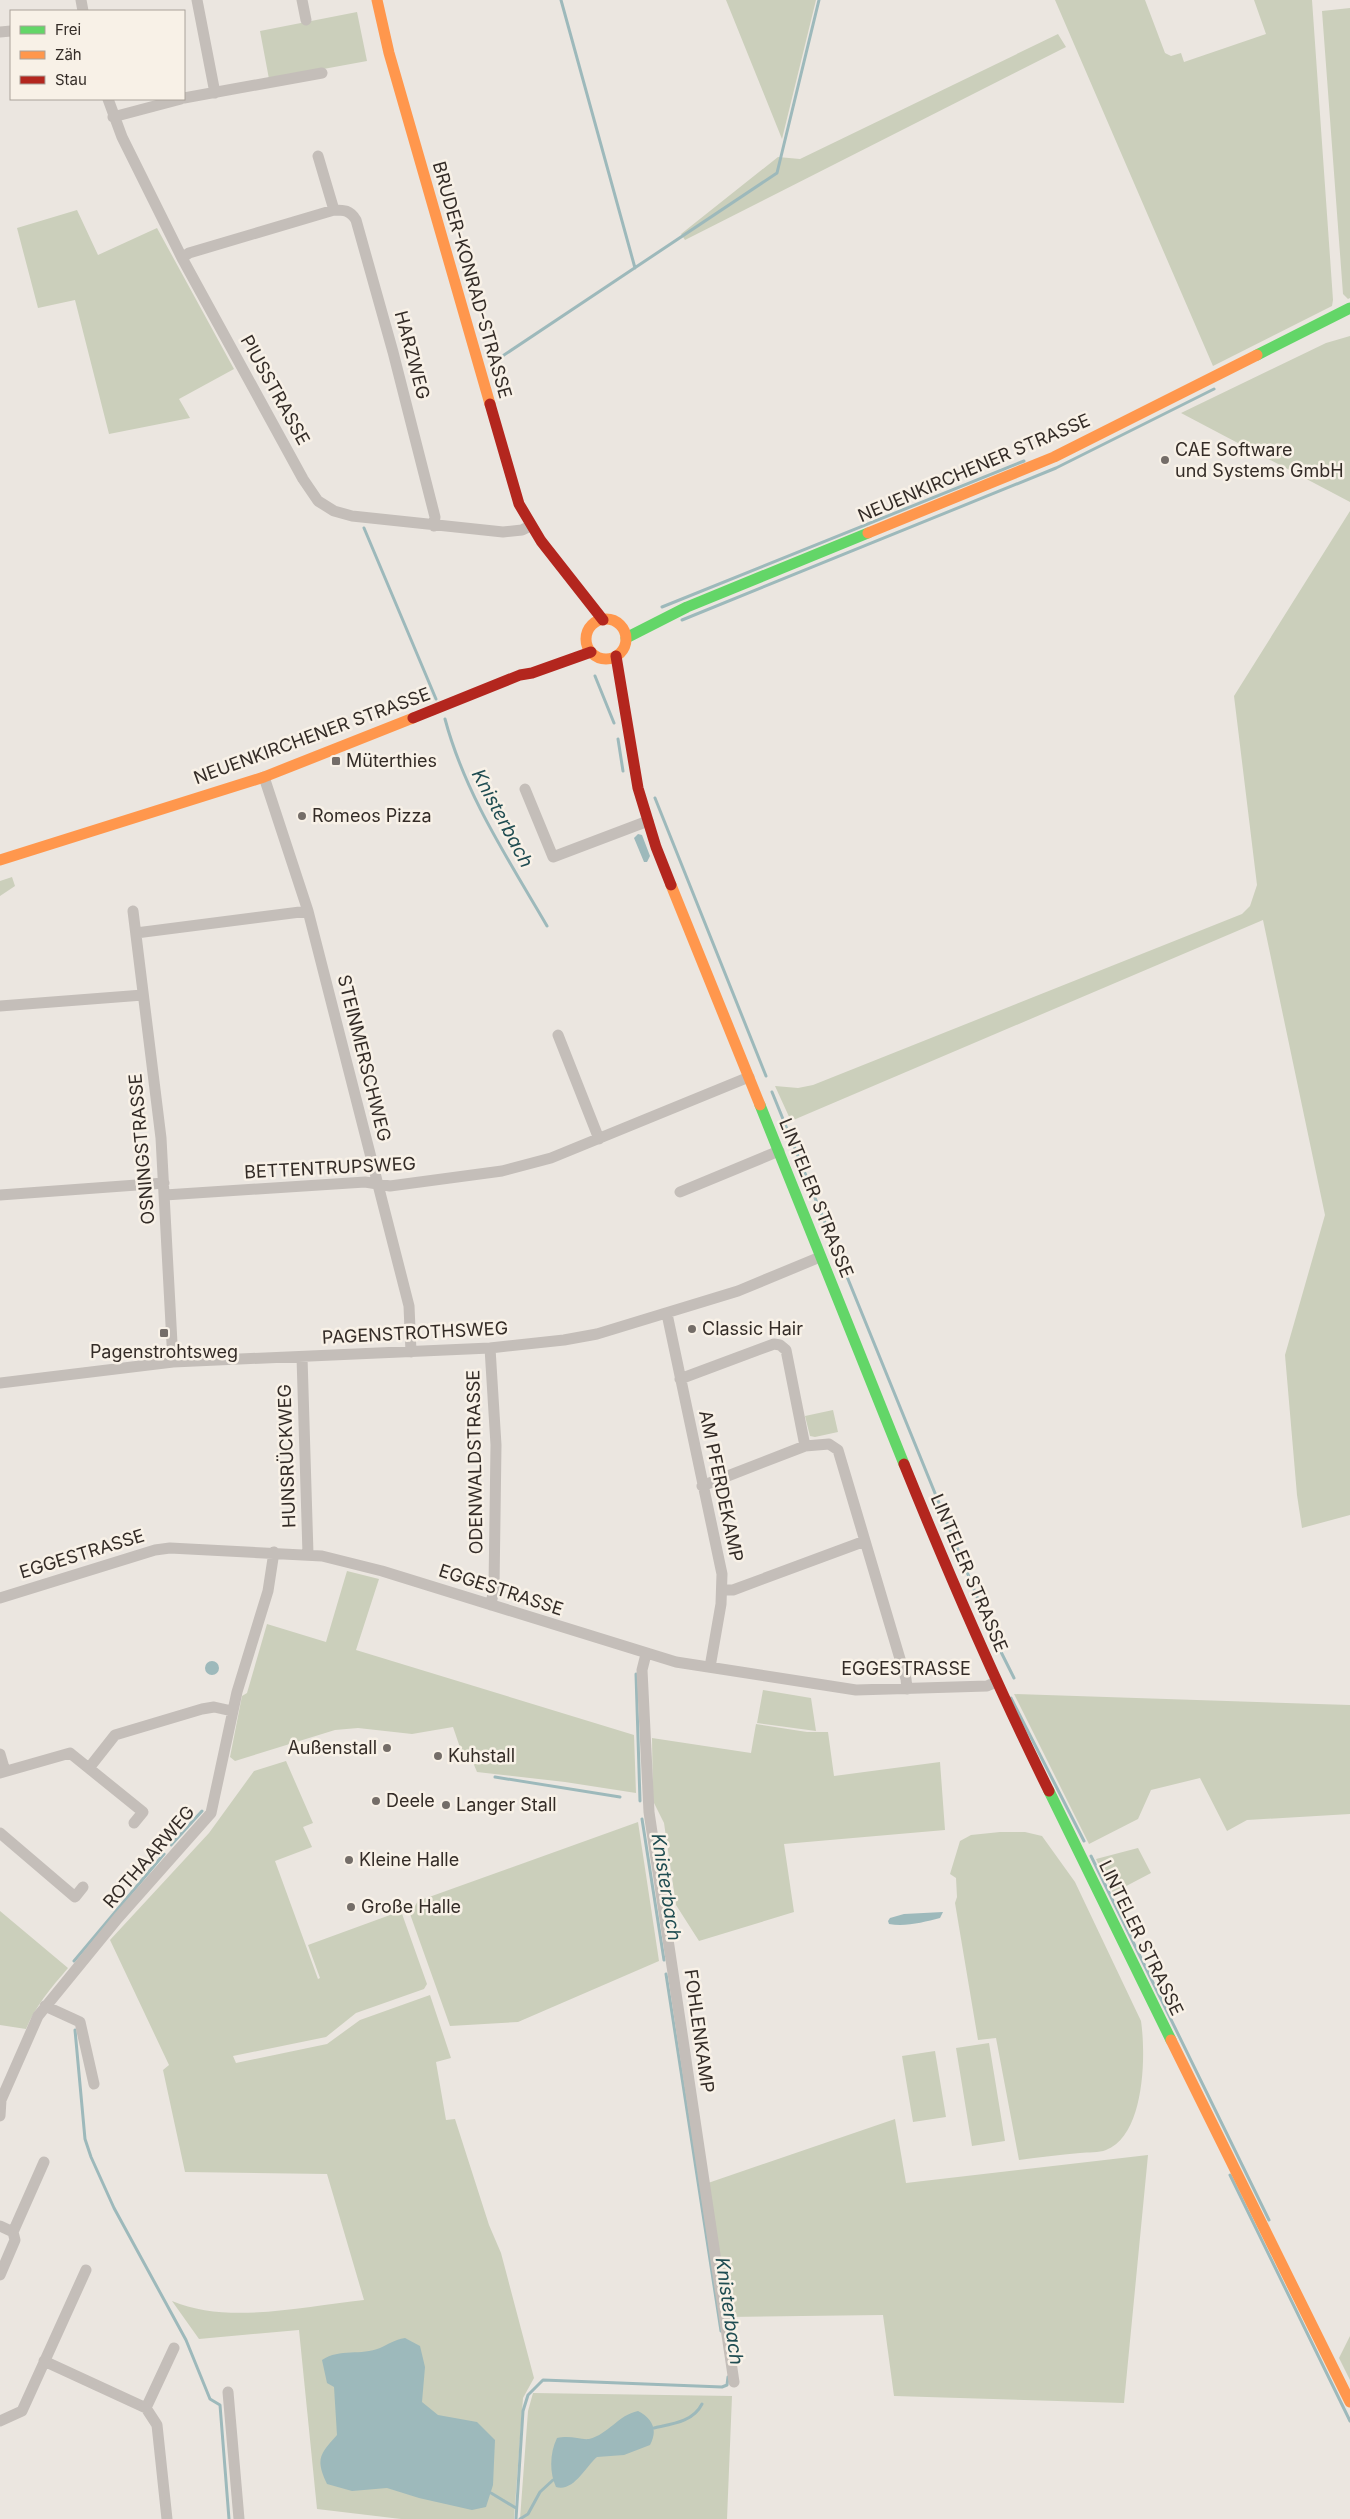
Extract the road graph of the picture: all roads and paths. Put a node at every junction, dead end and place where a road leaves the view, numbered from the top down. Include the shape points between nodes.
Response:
1 (197, 0) edge
2 (302, 0) edge
3 (377, 0) edge
4 (306, 20) dead end
5 (322, 74) dead end
6 (215, 93) junction
7 (185, 99) edge
8 (108, 100) edge
9 (179, 100) edge
10 (113, 117) junction
11 (318, 156) dead end
12 (334, 210) junction
13 (182, 258) junction
14 (1350, 308) edge
15 (434, 526) junction
16 (530, 526) junction
17 (556, 560) junction
18 (686, 607) junction
19 (603, 620) junction
20 (621, 626) junction
21 (592, 627) junction
22 (626, 638) junction
23 (589, 646) junction
24 (616, 656) junction
25 (604, 659) junction
26 (627, 728) junction
27 (264, 777) junction
28 (525, 789) dead end
29 (648, 822) junction
30 (0, 860) edge
31 (133, 910) dead end
32 (308, 911) junction
33 (136, 933) junction
34 (143, 995) junction
35 (0, 1006) edge
36 (558, 1035) dead end
37 (748, 1078) junction
38 (600, 1138) junction
39 (779, 1151) junction
40 (378, 1184) junction
41 (164, 1189) junction
42 (680, 1192) dead end
43 (0, 1195) edge
44 (820, 1257) junction
45 (667, 1314) junction
46 (490, 1348) junction
47 (411, 1352) junction
48 (302, 1357) junction
49 (173, 1362) junction
50 (680, 1379) junction
51 (0, 1383) edge
52 (805, 1446) junction
53 (702, 1486) junction
54 (865, 1541) junction
55 (274, 1552) junction
56 (308, 1554) junction
57 (722, 1590) junction
58 (0, 1598) edge
59 (490, 1605) junction
60 (646, 1654) junction
61 (710, 1667) junction
62 (996, 1682) junction
63 (907, 1689) junction
64 (232, 1711) junction
65 (0, 1754) edge
66 (89, 1768) junction
67 (3, 1772) edge
68 (134, 1823) dead end
69 (0, 1833) edge
70 (83, 1887) dead end
71 (44, 2006) junction
72 (94, 2084) dead end
73 (0, 2116) edge
74 (44, 2162) dead end
75 (0, 2226) edge
76 (13, 2232) junction
77 (86, 2270) dead end
78 (0, 2275) edge
79 (174, 2348) dead end
80 (44, 2361) junction
81 (734, 2382) dead end
82 (228, 2392) dead end
83 (1350, 2402) edge
84 (146, 2408) junction
85 (0, 2421) edge
86 (166, 2519) edge
87 (239, 2519) edge

1 - 6 street
2 - 4 street
3 - 16 street, BRUDER-KONRAD-STRASSE via 389,53 513,484
5 - 6 street
6 - 7 street
8 - 10 street, PIUSSTRASSE
9 - 10 street
10 - 13 street, PIUSSTRASSE
11 - 12 street
12 - 13 street
12 - 15 street, HARZWEG via 344,210 356,220 425,474 435,517
13 - 15 street, PIUSSTRASSE via 318,501 334,511 352,516
14 - 18 street, NEUENKIRCHENER STRASSE via 1054,457
15 - 16 street, PIUSSTRASSE via 503,532
16 - 17 street, BRUDER-KONRAD-STRASSE
17 - 19 street, BRUDER-KONRAD-STRASSE
17 - 21 street, BRUDER-KONRAD-STRASSE
18 - 20 street, NEUENKIRCHENER STRASSE
18 - 22 street, NEUENKIRCHENER STRASSE
19 - 20 street
19 - 21 street
20 - 22 street
21 - 23 street
22 - 24 street via 624,648
23 - 25 street
23 - 27 street, NEUENKIRCHENER STRASSE via 532,673
24 - 25 street
24 - 26 street, LINTELER STRASSE
25 - 26 street, LINTELER STRASSE
26 - 29 street, LINTELER STRASSE
27 - 30 street, NEUENKIRCHENER STRASSE
27 - 32 street, STEINMERSCHWEG
28 - 29 street via 553,856
29 - 37 street, LINTELER STRASSE
31 - 33 street, OSNINGSTRASSE
32 - 33 street
32 - 40 street, STEINMERSCHWEG
33 - 34 street, OSNINGSTRASSE
34 - 35 street
34 - 41 street, OSNINGSTRASSE via 161,1138
36 - 38 street
37 - 38 street, BETTENTRUPSWEG
37 - 39 street, LINTELER STRASSE
38 - 40 street, BETTENTRUPSWEG via 551,1158 502,1171 390,1186
39 - 42 street
39 - 44 street, LINTELER STRASSE
40 - 41 street, BETTENTRUPSWEG
40 - 47 street, STEINMERSCHWEG via 409,1306
41 - 43 street, BETTENTRUPSWEG
41 - 49 street, OSNINGSTRASSE
44 - 45 street, PAGENSTROTHSWEG
44 - 62 street, LINTELER STRASSE
45 - 46 street, PAGENSTROTHSWEG via 597,1334
45 - 50 street, AM PFERDEKAMP
46 - 47 street, PAGENSTROTHSWEG
46 - 59 street, ODENWALDSTRASSE via 496,1445 494,1587
47 - 48 street, PAGENSTROTHSWEG
48 - 49 street, PAGENSTROTHSWEG
48 - 56 street, HUNSRÜCKWEG
49 - 51 street, PAGENSTROTHSWEG
50 - 52 street via 774,1344 780,1345 786,1350
50 - 53 street, AM PFERDEKAMP
52 - 53 street
52 - 54 street via 829,1444 838,1450
53 - 57 street, AM PFERDEKAMP via 722,1574
54 - 57 street via 733,1590
54 - 63 street
55 - 56 street, EGGESTRASSE
55 - 58 street, EGGESTRASSE via 155,1550
55 - 64 street, ROTHAARWEG via 268,1591
56 - 59 street, EGGESTRASSE via 382,1571
57 - 61 street, AM PFERDEKAMP
59 - 60 street, EGGESTRASSE
60 - 61 street, EGGESTRASSE
60 - 81 street, FOHLENKAMP via 642,1670 649,1812
61 - 63 street, EGGESTRASSE via 856,1690
62 - 63 street, EGGESTRASSE via 987,1686
62 - 83 street, LINTELER STRASSE
64 - 66 street via 214,1707 202,1709 115,1735
64 - 71 street, ROTHAARWEG via 211,1813
65 - 67 street
66 - 67 street via 70,1753
66 - 68 street via 143,1812
69 - 70 street via 75,1897
71 - 72 street via 80,2022
71 - 73 street, ROTHAARWEG via 2,2100
74 - 76 street
75 - 76 street
76 - 78 street via 15,2240
77 - 80 street
79 - 84 street
80 - 84 street
80 - 85 street via 22,2411
82 - 87 street
84 - 86 street via 157,2425

